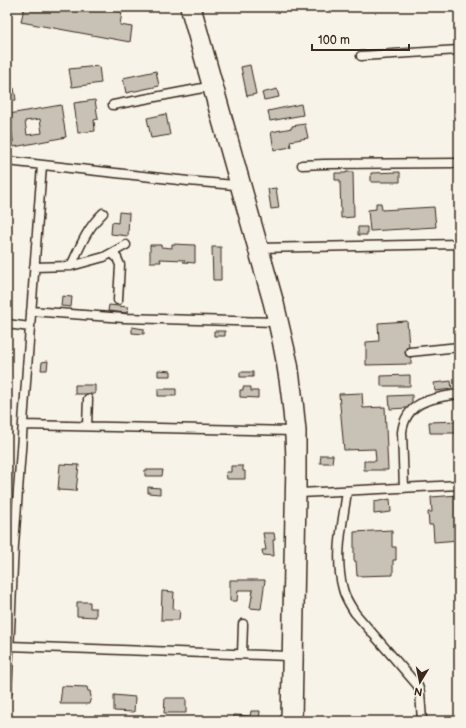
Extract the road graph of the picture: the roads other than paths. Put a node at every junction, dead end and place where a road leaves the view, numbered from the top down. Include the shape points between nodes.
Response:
1 (186, 7) edge
2 (195, 7) edge
3 (459, 50) edge
4 (362, 56) dead end
5 (208, 87) junction
6 (112, 105) dead end
7 (7, 161) edge
8 (459, 163) edge
9 (42, 165) junction
10 (302, 165) dead end
11 (235, 185) junction
12 (103, 213) dead end
13 (459, 244) edge
14 (126, 245) dead end
15 (258, 248) junction
16 (112, 253) junction
17 (34, 266) junction
18 (70, 266) junction
19 (118, 300) dead end
20 (31, 311) junction
21 (275, 322) junction
22 (7, 324) edge
23 (30, 327) junction
24 (459, 347) edge
25 (410, 352) dead end
26 (459, 394) edge
27 (88, 399) dead end
28 (23, 425) junction
29 (87, 426) junction
30 (292, 431) junction
31 (459, 485) edge
32 (404, 488) junction
33 (347, 491) junction
34 (300, 493) junction
35 (11, 544) edge
36 (243, 624) dead end
37 (9, 646) junction
38 (242, 654) junction
39 (288, 656) junction
40 (7, 693) edge
41 (287, 721) edge
42 (296, 721) edge
43 (422, 721) edge

1 - 5 main road
2 - 15 main road
3 - 4 street
5 - 6 street
5 - 11 main road
7 - 9 street
8 - 10 street
9 - 11 street
9 - 17 street
11 - 15 main road
12 - 18 street via 84,237
13 - 15 street
14 - 16 street
15 - 21 main road
15 - 34 main road via 286,332 292,363 300,431
16 - 18 street
16 - 19 street via 120,265
17 - 18 street
17 - 20 street
20 - 21 street via 124,318
20 - 23 street
21 - 30 main road via 285,373
22 - 23 street
23 - 28 street
24 - 25 street
26 - 32 street via 421,402 407,415 402,432
27 - 29 street
28 - 29 street
28 - 35 street
29 - 30 street
30 - 39 main road
31 - 32 street
32 - 33 street
33 - 34 street
33 - 43 street via 340,559 343,589 355,613 418,686
34 - 42 main road
35 - 37 street
36 - 38 street
37 - 38 street
37 - 40 street
38 - 39 street
39 - 41 main road

